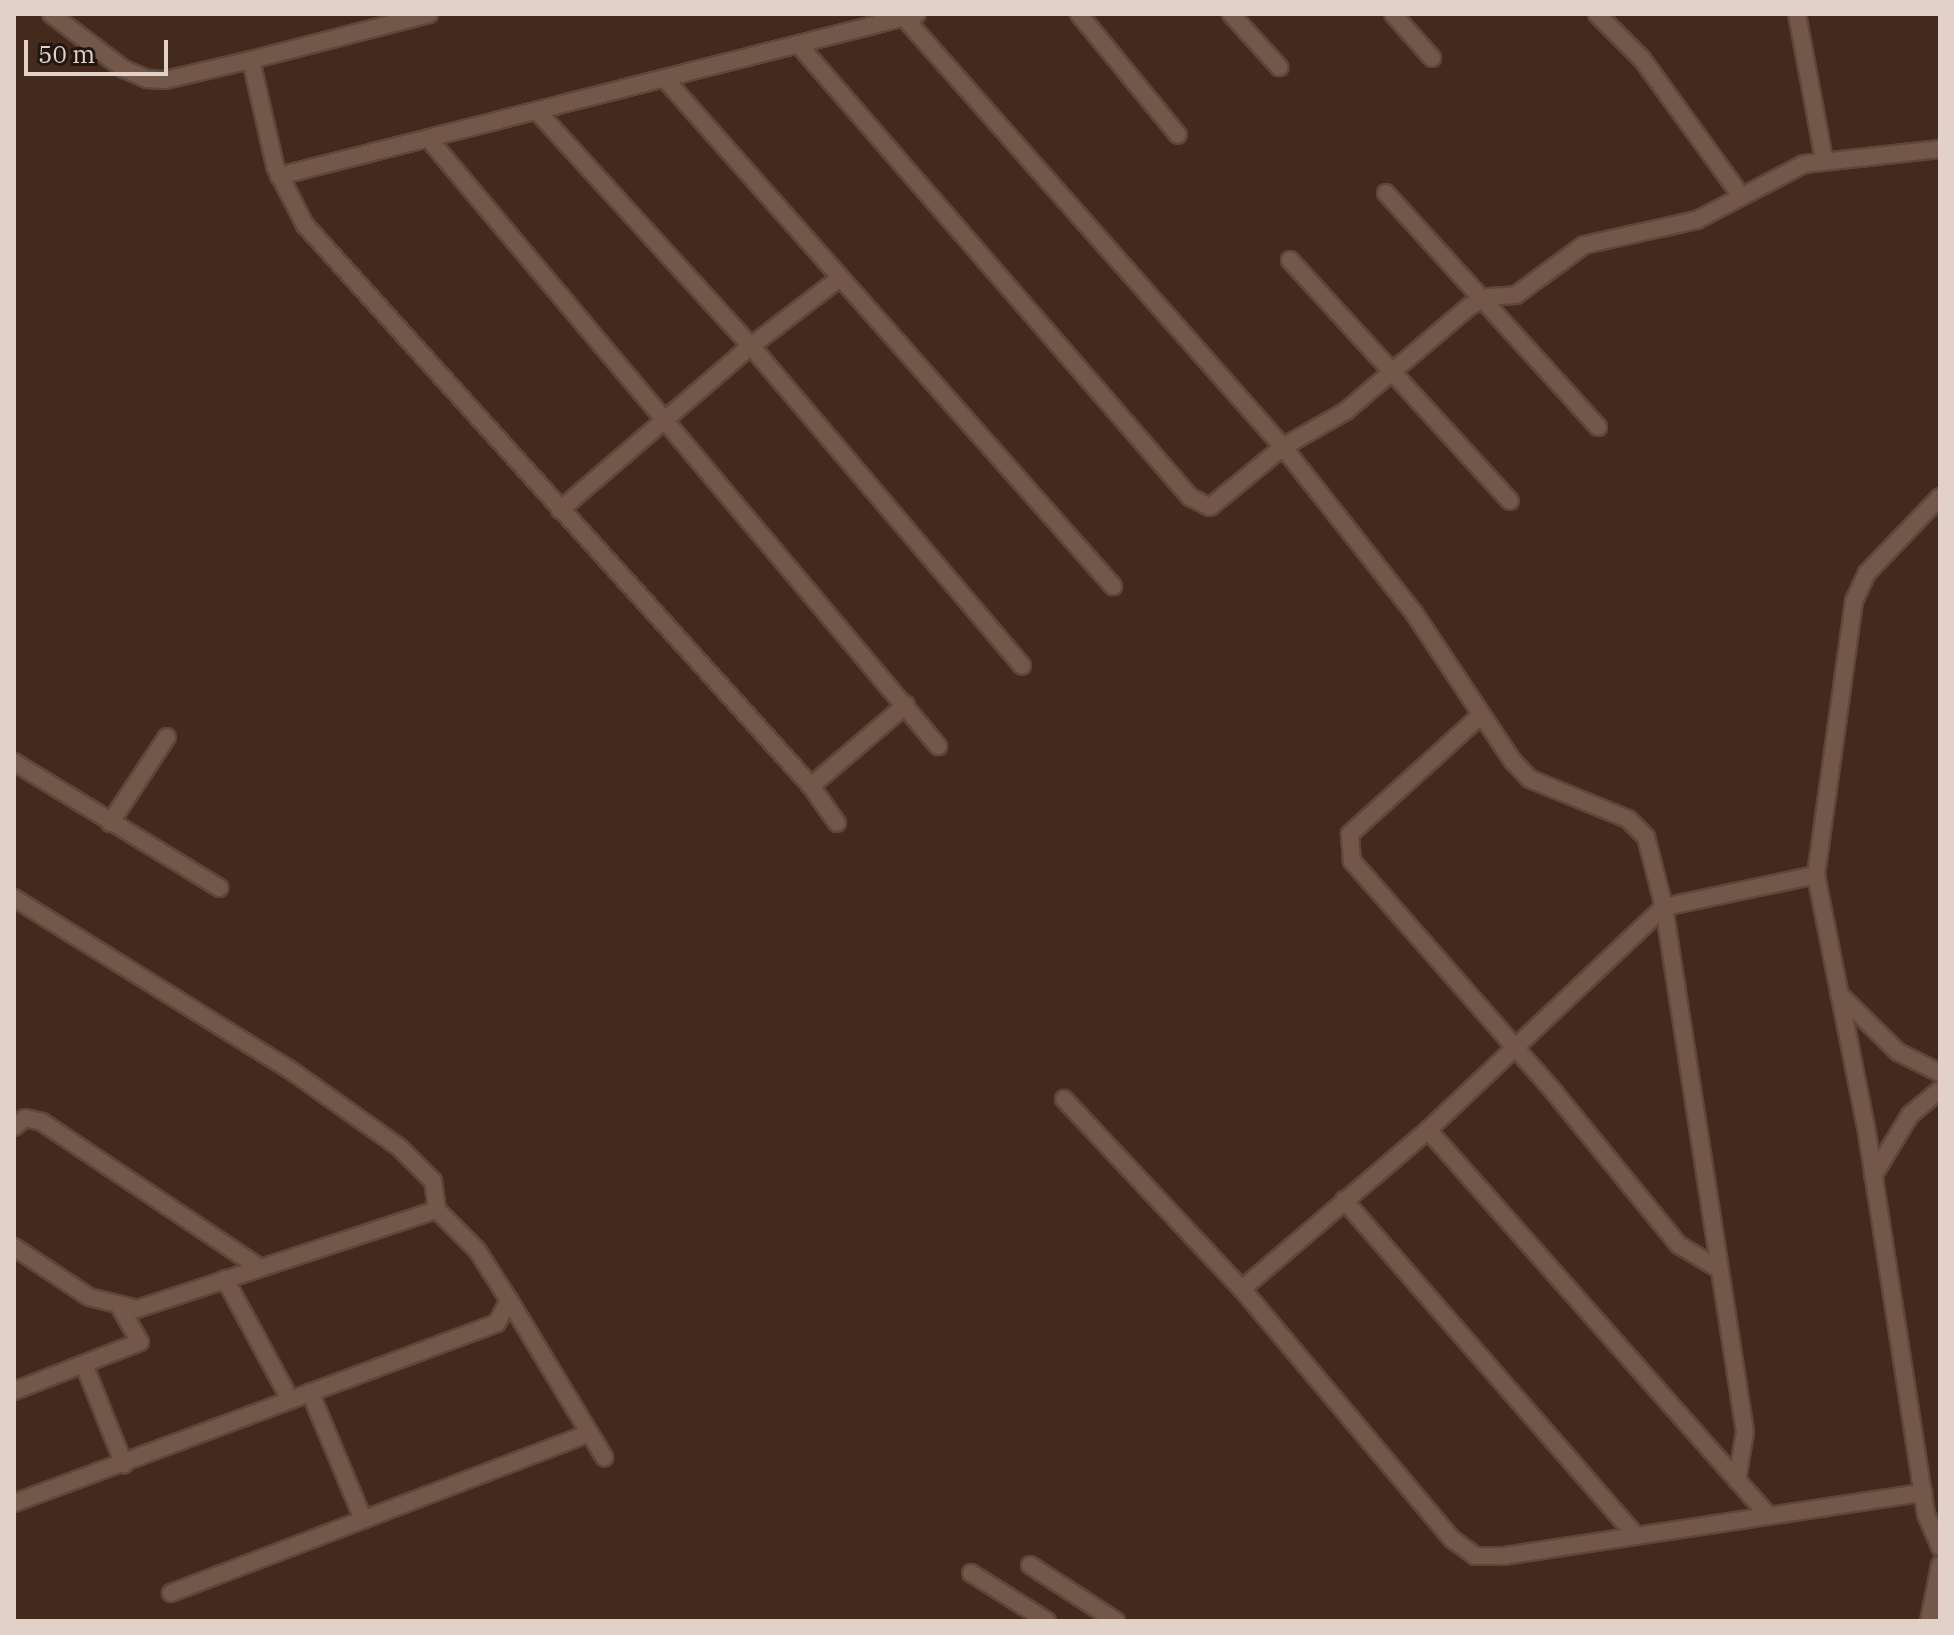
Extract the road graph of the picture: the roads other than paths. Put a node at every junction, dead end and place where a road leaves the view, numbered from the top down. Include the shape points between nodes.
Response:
1 (51, 14) edge
2 (429, 14) edge
3 (1079, 14) edge
4 (1231, 14) edge
5 (1393, 14) edge
6 (1597, 14) edge
7 (1797, 14) edge
8 (907, 16) edge
9 (799, 45) junction
10 (1432, 58) dead end
11 (251, 60) junction
12 (1279, 67) dead end
13 (665, 79) junction
14 (537, 111) junction
15 (1178, 135) dead end
16 (428, 138) junction
17 (1940, 149) edge
18 (1824, 160) junction
19 (279, 176) junction
20 (1386, 193) dead end
21 (1741, 196) junction
22 (1290, 260) dead end
23 (840, 278) junction
24 (1480, 299) junction
25 (751, 346) junction
26 (1390, 373) junction
27 (666, 421) junction
28 (1598, 427) dead end
29 (1283, 447) junction
30 (1940, 497) edge
31 (1510, 501) dead end
32 (560, 510) junction
33 (1113, 586) dead end
34 (1022, 666) dead end
35 (906, 705) junction
36 (1480, 716) junction
37 (167, 737) dead end
38 (938, 746) dead end
39 (14, 762) edge
40 (811, 786) junction
41 (110, 823) junction
42 (837, 823) dead end
43 (1816, 875) junction
44 (220, 888) dead end
45 (14, 898) edge
46 (1664, 907) junction
47 (1839, 994) junction
48 (1512, 1049) junction
49 (1940, 1073) edge
50 (1940, 1090) edge
51 (1064, 1099) dead end
52 (18, 1118) edge
53 (1428, 1130) junction
54 (1873, 1176) junction
55 (1344, 1200) junction
56 (437, 1210) junction
57 (14, 1247) edge
58 (260, 1268) junction
59 (1719, 1269) junction
60 (225, 1279) junction
61 (1242, 1289) junction
62 (509, 1300) junction
63 (120, 1308) junction
64 (85, 1367) junction
65 (17, 1386) edge
66 (310, 1392) junction
67 (290, 1399) junction
68 (580, 1437) dead end
69 (604, 1457) dead end
70 (124, 1464) junction
71 (1737, 1480) junction
72 (1923, 1493) junction
73 (14, 1503) edge
74 (1768, 1515) junction
75 (363, 1519) junction
76 (1635, 1535) junction
77 (1940, 1547) edge
78 (1030, 1565) dead end
79 (1940, 1565) edge
80 (971, 1573) dead end
81 (171, 1593) dead end
82 (1940, 1619) edge
83 (1047, 1621) edge
84 (1116, 1621) edge
85 (1929, 1621) edge

1 - 11 street via 124,69 147,79 165,80
2 - 11 street
3 - 15 street
4 - 12 street
5 - 10 street
6 - 21 street via 1637,53
7 - 18 street
8 - 9 street
8 - 29 street
9 - 13 street
9 - 29 street via 1199,506 1220,501
11 - 19 street
13 - 14 street
13 - 23 street
14 - 16 street
14 - 25 street
16 - 19 street
16 - 27 street
17 - 18 street
18 - 21 street via 1804,164
19 - 32 street via 305,225
20 - 24 street
21 - 24 street via 1697,220 1584,245 1516,295
22 - 26 street
23 - 25 street
23 - 33 street
24 - 26 street
24 - 28 street
25 - 27 street
25 - 34 street
26 - 29 street via 1346,411
26 - 31 street
27 - 32 street
27 - 35 street
29 - 36 street via 1414,613
30 - 43 street via 1867,573 1854,601
32 - 40 street
35 - 38 street
35 - 40 street
36 - 46 street via 1530,779 1628,819 1646,837
36 - 48 street via 1362,821 1350,834 1348,850
37 - 41 street
39 - 41 street
40 - 42 street
41 - 44 street
43 - 46 street
43 - 47 street
45 - 56 street via 289,1069 400,1148 433,1181
46 - 48 street
46 - 59 street
47 - 49 street via 1898,1052
47 - 54 street
48 - 53 street
48 - 59 street via 1554,1092 1679,1245
50 - 54 street via 1910,1115
51 - 61 street
52 - 58 street via 42,1122
53 - 55 street
53 - 71 street
54 - 72 street
55 - 61 street
55 - 76 street
56 - 58 street
56 - 62 street via 477,1250
57 - 63 street via 89,1297
58 - 60 street
59 - 71 street via 1745,1432
60 - 63 street via 137,1309
60 - 67 street
61 - 76 street via 1463,1550 1489,1558
62 - 66 street via 497,1323
62 - 69 street
63 - 64 street via 140,1342
64 - 65 street
64 - 70 street
66 - 67 street
66 - 75 street
67 - 70 street
68 - 75 street
70 - 73 street
71 - 74 street
72 - 74 street
72 - 77 street via 1931,1536
74 - 76 street
75 - 81 street
78 - 84 street
79 - 85 street
80 - 83 street
82 - 85 street

